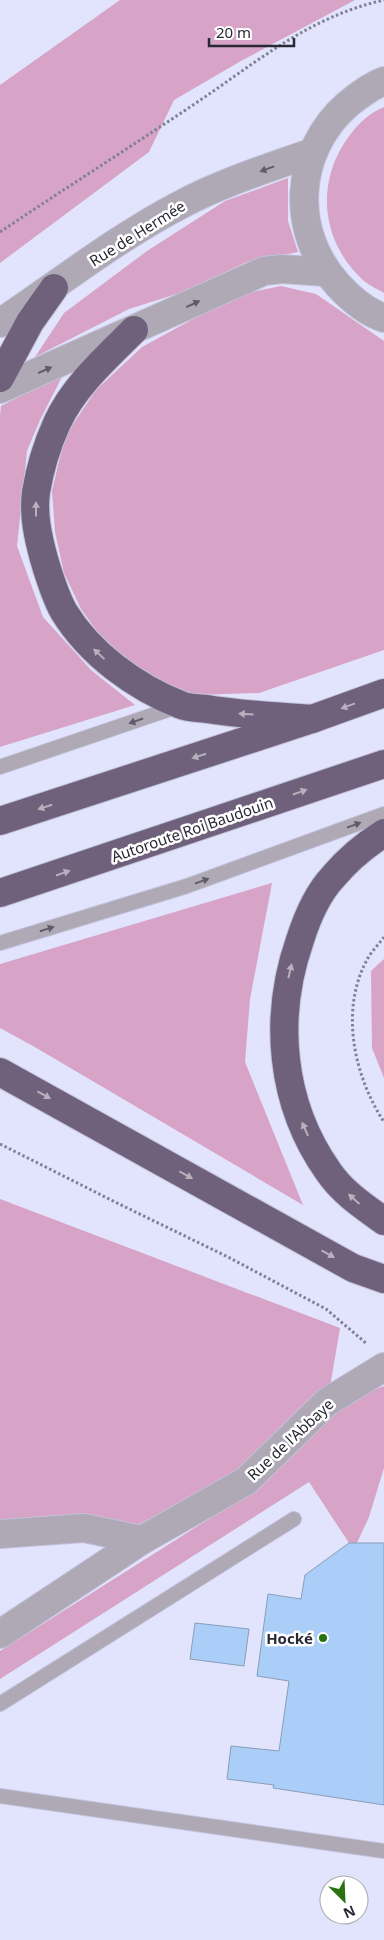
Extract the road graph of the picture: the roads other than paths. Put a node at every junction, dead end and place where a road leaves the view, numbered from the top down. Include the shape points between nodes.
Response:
1 (384, 81) edge
2 (313, 152) junction
3 (326, 272) junction
4 (54, 288) junction
5 (384, 318) edge
6 (0, 323) edge
7 (134, 330) junction
8 (0, 378) edge
9 (0, 390) edge
10 (384, 693) edge
11 (182, 705) junction
12 (312, 719) junction
13 (384, 764) edge
14 (0, 767) edge
15 (384, 814) edge
16 (0, 821) edge
17 (384, 832) edge
18 (0, 893) edge
19 (0, 944) edge
20 (0, 1072) edge
21 (384, 1221) edge
22 (384, 1279) edge
23 (377, 1357) edge
24 (294, 1519) dead end
25 (0, 1534) edge
26 (142, 1540) junction
27 (0, 1634) edge
28 (0, 1704) edge
29 (0, 1796) edge
30 (384, 1851) edge

1 - 2 street via 358,95 340,111 324,130
2 - 3 street via 306,179 304,214 308,234
2 -> 4 street, Rue de Hermée via 183,203 135,231
3 - 5 street via 349,298
7 -> 3 street via 264,271
4 - 6 street, Rue de Hermée
4 - 8 highway via 30,322
9 -> 7 street
11 -> 7 highway via 139,684 87,642 64,611 36,530 36,493 44,458 58,422 93,372
10 -> 12 highway
12 -> 11 highway via 230,713
11 -> 14 lane
12 -> 16 highway
18 -> 13 highway, Autoroute Roi Baudouin
19 -> 15 lane via 187,886
21 -> 17 highway via 355,1200 328,1172 311,1144 292,1094 283,1038 284,1008 293,959 307,919 332,878 363,846
20 -> 22 highway via 353,1268
23 - 26 street, Rue de l'Abbaye via 246,1481
24 - 28 lane
25 - 26 street via 84,1528
26 - 27 street, Rue de l'Abbaye
29 - 30 lane

